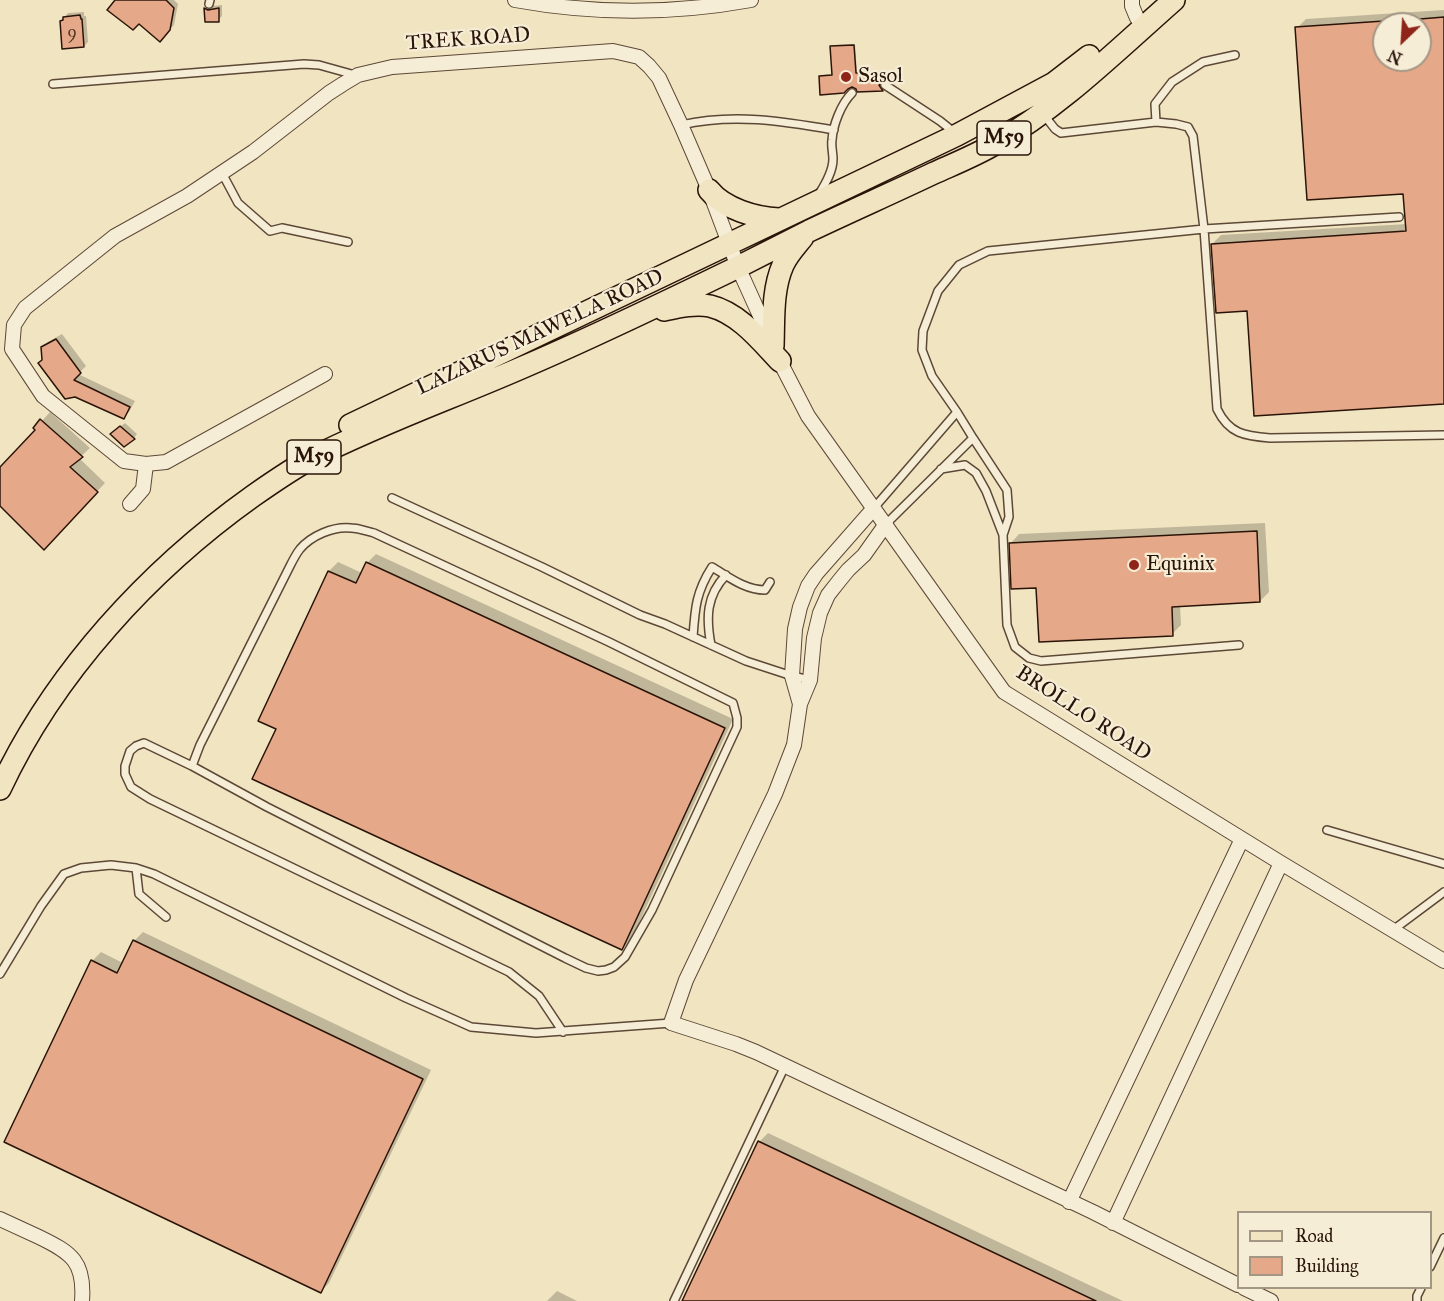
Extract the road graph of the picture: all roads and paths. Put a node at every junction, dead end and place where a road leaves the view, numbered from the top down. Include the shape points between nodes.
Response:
1 (514, 0) edge
2 (751, 0) edge
3 (1156, 0) edge
4 (1174, 0) edge
5 (1134, 9) edge
6 (1235, 56) dead end
7 (358, 75) junction
8 (53, 84) dead end
9 (885, 85) dead end
10 (852, 93) dead end
11 (1035, 105) junction
12 (1156, 122) junction
13 (681, 125) junction
14 (834, 130) junction
15 (957, 135) junction
16 (222, 173) junction
17 (709, 190) junction
18 (812, 204) junction
19 (1399, 217) dead end
20 (779, 219) junction
21 (1204, 229) junction
22 (807, 232) junction
23 (348, 242) dead end
24 (728, 244) junction
25 (738, 267) junction
26 (627, 320) junction
27 (777, 354) junction
28 (325, 374) dead end
29 (957, 412) junction
30 (1444, 435) edge
31 (973, 438) junction
32 (146, 464) junction
33 (941, 470) junction
34 (392, 498) dead end
35 (130, 504) dead end
36 (874, 507) junction
37 (886, 524) junction
38 (1003, 535) junction
39 (726, 575) junction
40 (770, 582) dead end
41 (693, 637) junction
42 (711, 645) junction
43 (1239, 645) dead end
44 (792, 676) junction
45 (810, 680) junction
46 (800, 704) junction
47 (0, 762) edge
48 (192, 766) junction
49 (0, 789) edge
50 (1327, 830) dead end
51 (1242, 839) junction
52 (1281, 863) junction
53 (1444, 864) edge
54 (136, 868) junction
55 (1444, 892) edge
56 (166, 917) dead end
57 (1393, 930) junction
58 (1444, 961) edge
59 (0, 974) edge
60 (671, 1023) junction
61 (563, 1032) junction
62 (785, 1066) junction
63 (1069, 1202) junction
64 (0, 1220) edge
65 (1113, 1223) junction
66 (1444, 1238) edge
67 (1432, 1264) edge
68 (1237, 1284) edge
69 (1248, 1289) edge
70 (82, 1301) edge
71 (674, 1301) edge
72 (1271, 1301) edge

1 - 2 street via 641,10
3 - 5 main road, LAZARUS MAWELA ROAD / M59
4 - 11 main road, LAZARUS MAWELA ROAD / M59 via 1075,86
5 - 11 main road, LAZARUS MAWELA ROAD / M59
6 - 12 lane via 1203,62 1172,82 1155,104
7 - 8 lane via 304,64
7 - 13 street, TREK ROAD via 392,67 613,51 639,57 650,66
7 - 16 street, TREK ROAD
9 - 15 lane
10 - 14 lane
11 - 12 lane via 1061,133
11 - 15 main road, LAZARUS MAWELA ROAD / M59
11 - 22 main road, LAZARUS MAWELA ROAD / M59 via 1010,135 979,153
12 - 21 lane via 1188,128 1193,136
13 - 14 lane via 749,118
13 - 17 street, TREK ROAD
14 - 18 lane via 830,174
15 - 18 main road, LAZARUS MAWELA ROAD / M59
16 - 23 lane via 238,203 270,231 282,228
16 - 32 street, TREK ROAD via 115,236 25,308 14,325 12,349 43,396 124,461
17 - 20 main road via 715,198 747,213
17 - 24 street, TREK ROAD
18 - 20 main road, LAZARUS MAWELA ROAD / M59
19 - 21 lane
20 - 24 main road, LAZARUS MAWELA ROAD / M59
21 - 29 lane via 988,251 959,265 938,291 923,331 922,350 932,376
21 - 30 lane via 1217,409 1222,420 1236,432 1270,438
22 - 25 main road, M59
22 - 27 main road via 783,264 778,280
24 - 25 street, TREK ROAD
24 - 47 main road, LAZARUS MAWELA ROAD / M59 via 351,424 267,472 197,523 128,588 81,641 30,709
25 - 26 main road, LAZARUS MAWELA ROAD / M59
25 - 27 street, BROLLO ROAD
26 - 27 main road via 678,307 709,306 745,325
26 - 49 main road, LAZARUS MAWELA ROAD / M59 via 340,444 279,478 230,512 165,567 107,628 44,710
27 - 36 street, BROLLO ROAD via 808,416
28 - 32 street via 166,462
29 - 31 lane
29 - 36 lane
31 - 33 lane
31 - 38 lane via 1007,490 1009,517
32 - 35 street via 143,489
33 - 37 lane
33 - 38 lane via 964,465 976,473
34 - 41 lane
36 - 37 street, BROLLO ROAD
36 - 44 street via 808,586 795,629
37 - 45 street via 828,595 817,626
37 - 51 street, BROLLO ROAD via 1004,693
38 - 43 lane via 1007,625 1015,647 1029,658 1041,661
39 - 40 lane via 754,590 765,590
39 - 41 lane via 712,567 700,587
39 - 42 lane via 718,583 708,609
41 - 42 lane
42 - 44 lane
44 - 45 lane
44 - 46 street
45 - 46 street
46 - 60 street via 794,745 784,772 686,980
48 - 48 lane via 300,549 328,531 349,527 374,533 722,697 733,703 737,718 737,727 652,910 625,957 614,967 598,971 565,958
48 - 61 lane via 144,743 130,751 125,774 131,787 150,799 509,972 539,996
50 - 53 lane
51 - 52 street, BROLLO ROAD
51 - 63 street
52 - 57 street, BROLLO ROAD
52 - 65 street
54 - 56 lane via 139,894
54 - 59 lane via 111,865 64,874
54 - 61 lane via 471,1027
55 - 57 lane
57 - 58 street, BROLLO ROAD
60 - 61 lane
60 - 62 street via 736,1044
62 - 63 street
62 - 71 lane
63 - 65 street
64 - 70 street via 71,1256 82,1275
65 - 68 street
66 - 67 lane
69 - 72 street

